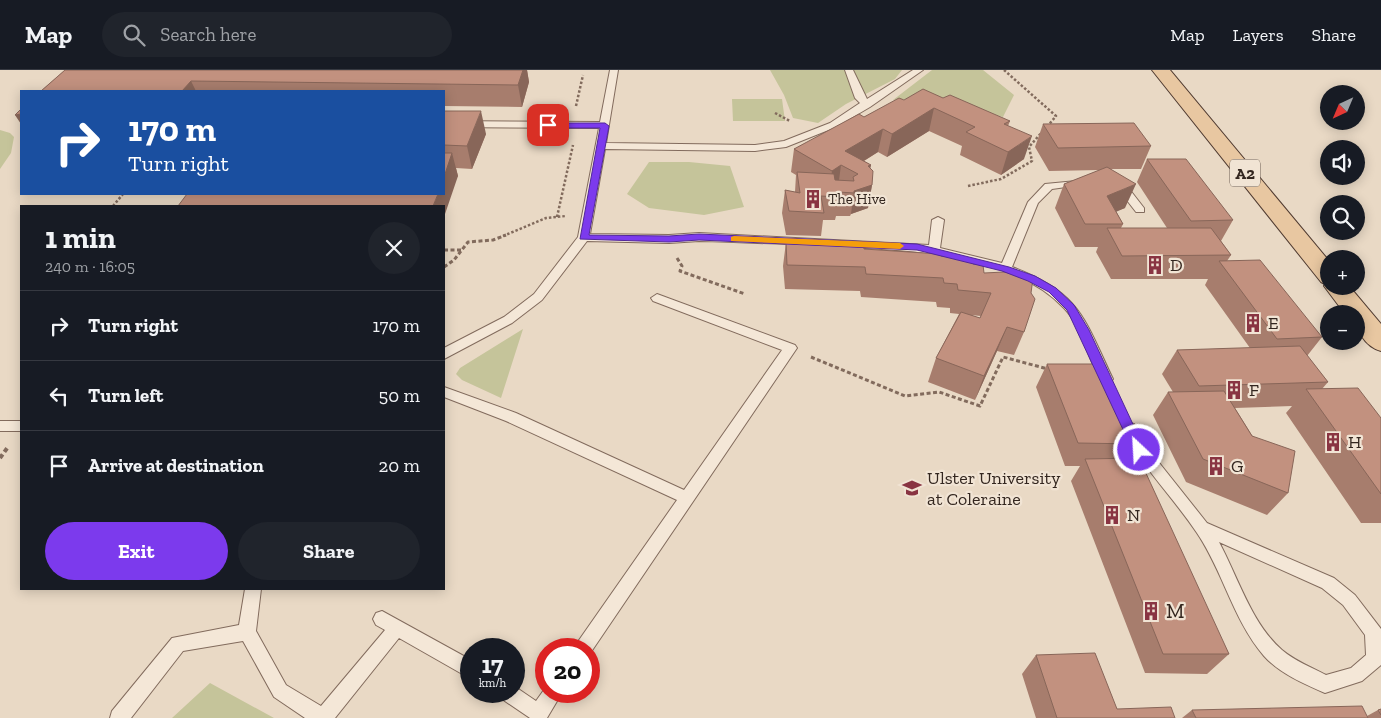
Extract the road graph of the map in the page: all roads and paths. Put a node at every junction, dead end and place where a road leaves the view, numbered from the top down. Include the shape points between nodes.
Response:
1 (614, 70) edge
2 (849, 70) edge
3 (919, 70) edge
4 (1004, 70) edge
5 (1160, 70) edge
6 (583, 75) dead end
7 (867, 105) junction
8 (575, 110) dead end
9 (445, 124) edge
10 (605, 126) junction
11 (573, 141) dead end
12 (601, 146) junction
13 (1090, 182) edge
14 (1137, 182) edge
15 (968, 186) dead end
16 (122, 195) edge
17 (114, 205) edge
18 (1140, 210) dead end
19 (589, 215) junction
20 (557, 217) junction
21 (938, 220) dead end
22 (584, 237) junction
23 (445, 250) edge
24 (462, 250) junction
25 (934, 250) junction
26 (682, 266) dead end
27 (1320, 266) edge
28 (445, 267) edge
29 (1005, 269) junction
30 (745, 294) dead end
31 (1343, 295) edge
32 (657, 298) dead end
33 (1381, 342) edge
34 (790, 348) junction
35 (445, 353) edge
36 (1052, 370) edge
37 (1110, 389) edge
38 (445, 392) edge
39 (1122, 415) edge
40 (0, 426) edge
41 (20, 426) edge
42 (686, 498) junction
43 (1201, 527) junction
44 (253, 590) edge
45 (247, 632) junction
46 (591, 638) edge
47 (460, 664) edge
48 (524, 703) edge
49 (546, 703) edge
50 (119, 718) edge
51 (323, 718) edge

1 - 10 lane
2 - 7 lane via 860,98
3 - 7 lane
4 - 15 path via 1056,116 1029,147 1032,161 1001,179
5 - 27 main road, A2
6 - 8 path
7 - 12 lane via 833,126 786,144 755,148
9 - 10 lane
10 - 12 lane
11 - 20 path
12 - 19 lane
13 - 29 lane via 1049,186 1033,202
14 - 18 lane via 1114,182
16 - 17 path
19 - 20 path
19 - 22 lane
20 - 24 path via 546,218 493,240 468,242
21 - 25 lane
22 - 25 lane via 699,237
22 - 35 lane via 538,297 508,320
23 - 24 path
24 - 28 path
25 - 29 lane
26 - 30 path via 680,271
29 - 37 lane via 1052,290 1071,308
31 - 33 main road
32 - 34 lane
34 - 36 path via 905,396 939,392 980,406 1003,357
34 - 42 lane
38 - 42 lane via 511,417
39 - 43 lane via 1139,450
40 - 41 lane
42 - 46 lane
43 - 43 lane via 1328,583 1349,600 1374,632 1375,659 1356,675 1325,684 1292,668 1270,650 1245,611
44 - 45 lane
45 - 50 lane via 178,644
45 - 51 lane via 280,691
47 - 51 lane via 390,624
48 - 49 lane via 539,713

